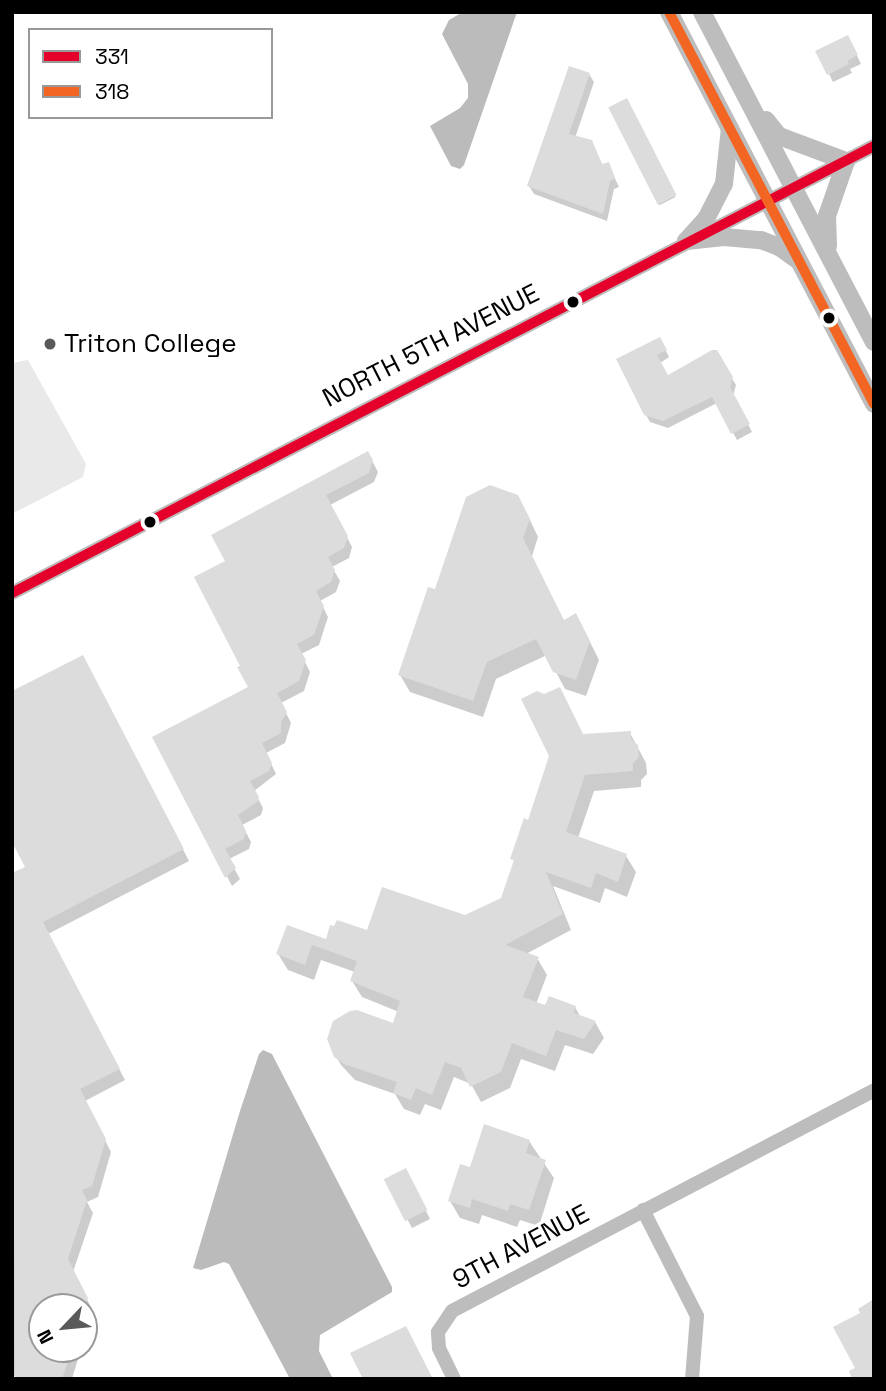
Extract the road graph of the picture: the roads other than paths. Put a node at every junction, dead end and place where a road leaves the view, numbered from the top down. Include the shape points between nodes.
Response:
1 (668, 12) edge
2 (702, 12) edge
3 (742, 90) junction
4 (730, 125) junction
5 (874, 146) edge
6 (846, 161) junction
7 (793, 187) junction
8 (768, 200) junction
9 (686, 241) junction
10 (801, 263) junction
11 (833, 264) junction
12 (874, 342) edge
13 (874, 404) edge
14 (12, 593) edge
15 (874, 1090) edge
16 (643, 1210) junction
17 (454, 1379) edge
18 (692, 1379) edge

1 - 4 main road
2 - 3 main road
3 - 6 main road via 779,136
3 - 7 main road
4 - 8 main road
4 - 9 main road via 724,184 706,219
5 - 6 street, NORTH 5TH AVENUE
6 - 7 street, NORTH 5TH AVENUE
6 - 11 main road via 827,216 825,236
7 - 8 street, NORTH 5TH AVENUE
7 - 11 main road
8 - 9 street, NORTH 5TH AVENUE
8 - 10 main road
9 - 10 main road via 761,240
9 - 14 street, NORTH 5TH AVENUE
10 - 13 main road
11 - 12 main road
15 - 16 street, 9TH AVENUE
16 - 17 street, 9TH AVENUE via 452,1311 438,1332 439,1348
16 - 18 street via 697,1316

